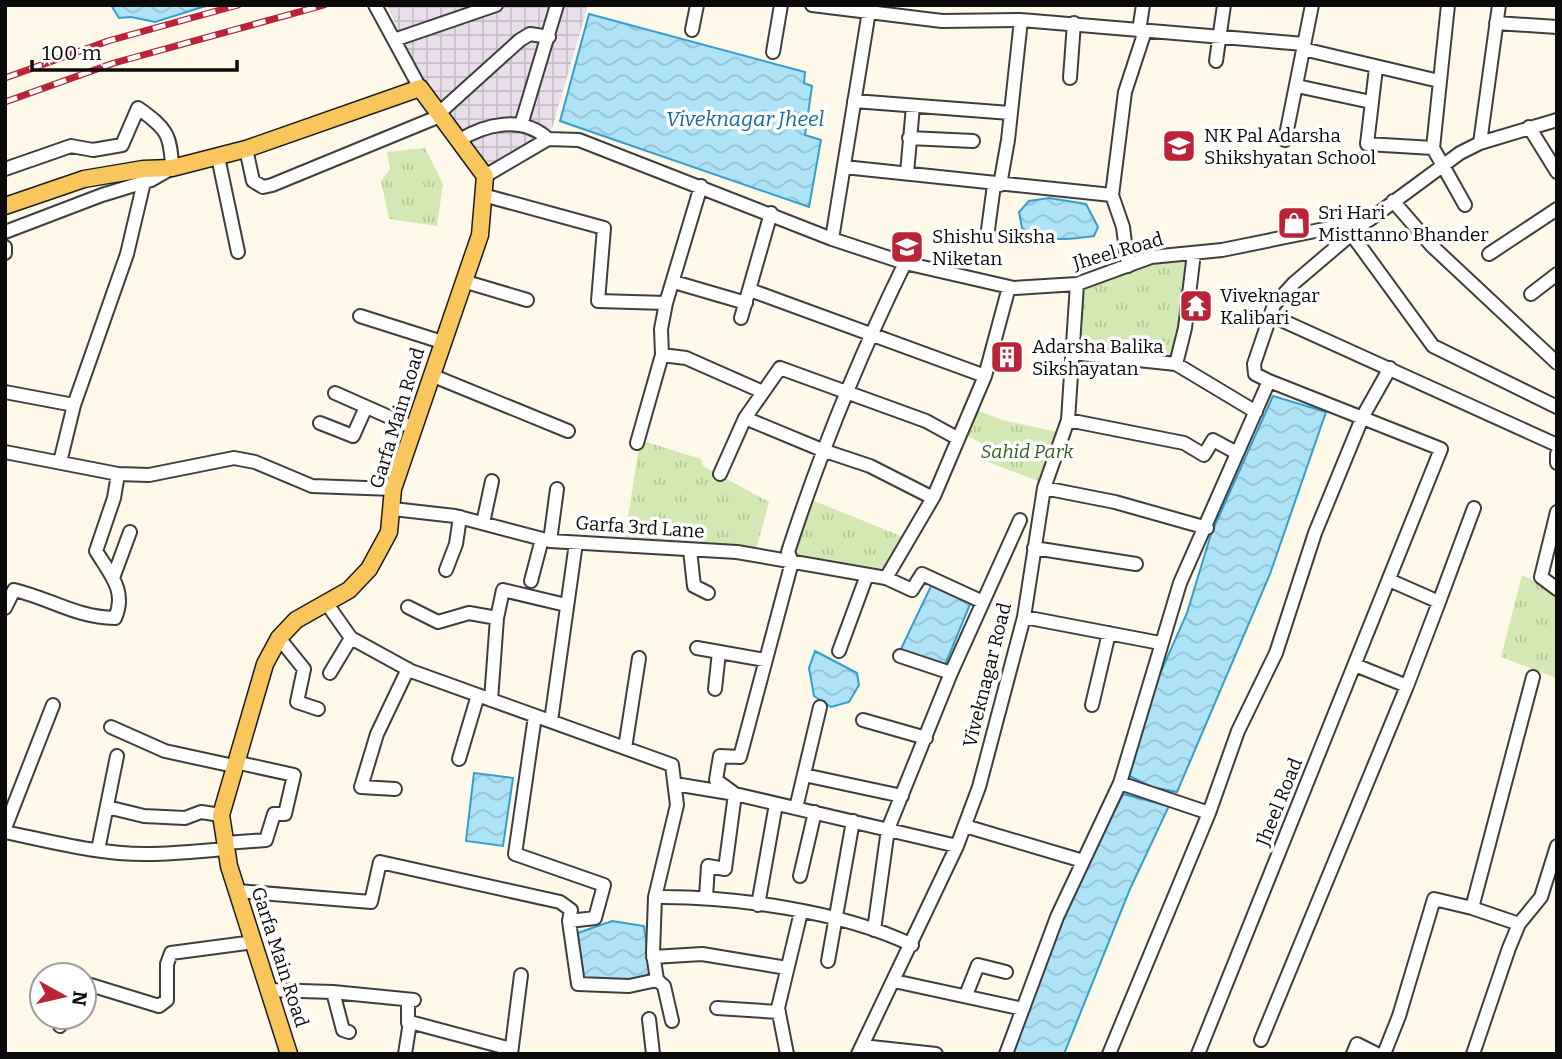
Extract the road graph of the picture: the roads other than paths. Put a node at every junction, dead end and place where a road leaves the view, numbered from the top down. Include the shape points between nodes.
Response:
1 (374, 5) edge
2 (496, 5) edge
3 (556, 5) edge
4 (697, 5) edge
5 (781, 5) edge
6 (812, 5) edge
7 (1143, 5) edge
8 (1223, 5) edge
9 (1312, 5) edge
10 (1448, 5) edge
11 (1499, 5) edge
12 (869, 10) edge
13 (1021, 20) junction
14 (1074, 23) junction
15 (1496, 23) junction
16 (1557, 27) edge
17 (692, 30) dead end
18 (1142, 31) junction
19 (1219, 35) junction
20 (549, 37) junction
21 (394, 40) junction
22 (1304, 46) junction
23 (773, 52) dead end
24 (1216, 61) dead end
25 (1376, 68) junction
26 (1070, 78) dead end
27 (1439, 81) junction
28 (1297, 86) junction
29 (420, 88) junction
30 (854, 101) junction
31 (1371, 102) junction
32 (914, 106) junction
33 (1010, 113) junction
34 (439, 115) junction
35 (1557, 120) edge
36 (521, 125) junction
37 (1529, 127) junction
38 (909, 138) junction
39 (548, 139) junction
40 (1285, 140) dead end
41 (458, 141) junction
42 (973, 141) dead end
43 (1480, 143) junction
44 (1433, 148) junction
45 (246, 149) junction
46 (218, 156) junction
47 (1440, 166) junction
48 (844, 167) junction
49 (5, 169) edge
50 (172, 169) junction
51 (1557, 172) edge
52 (907, 173) junction
53 (485, 176) junction
54 (144, 182) junction
55 (997, 185) junction
56 (701, 186) junction
57 (483, 195) junction
58 (1112, 195) junction
59 (1393, 201) junction
60 (1465, 205) dead end
61 (5, 206) edge
62 (1557, 209) edge
63 (771, 213) junction
64 (1369, 220) junction
65 (5, 232) edge
66 (1352, 235) junction
67 (987, 237) dead end
68 (832, 239) junction
69 (5, 247) edge
70 (238, 252) dead end
71 (5, 253) edge
72 (1194, 253) junction
73 (1489, 254) dead end
74 (905, 263) junction
75 (1128, 266) junction
76 (1557, 274) edge
77 (463, 281) junction
78 (674, 282) junction
79 (1077, 284) junction
80 (1009, 287) junction
81 (1531, 294) dead end
82 (748, 297) junction
83 (527, 300) dead end
84 (666, 303) junction
85 (1270, 315) junction
86 (360, 316) dead end
87 (741, 318) dead end
88 (871, 332) junction
89 (442, 342) junction
90 (1072, 353) junction
91 (662, 355) junction
92 (1176, 363) junction
93 (1557, 363) edge
94 (1390, 368) junction
95 (431, 375) junction
96 (985, 376) junction
97 (1269, 381) junction
98 (848, 391) junction
99 (5, 392) edge
100 (762, 392) junction
101 (335, 393) dead end
102 (74, 405) junction
103 (366, 407) junction
104 (1557, 407) edge
105 (1256, 412) junction
106 (1363, 416) junction
107 (745, 418) junction
108 (1068, 420) junction
109 (320, 423) dead end
110 (414, 428) junction
111 (568, 431) dead end
112 (957, 438) junction
113 (637, 443) dead end
114 (1557, 445) edge
115 (822, 450) junction
116 (5, 452) edge
117 (1237, 453) junction
118 (1557, 454) edge
119 (60, 462) junction
120 (1557, 463) edge
121 (118, 474) junction
122 (720, 474) dead end
123 (492, 481) dead end
124 (1044, 488) junction
125 (393, 489) junction
126 (557, 489) dead end
127 (933, 498) junction
128 (1474, 508) dead end
129 (393, 509) junction
130 (1557, 512) edge
131 (460, 517) junction
132 (1020, 520) dead end
133 (483, 523) junction
134 (1207, 528) junction
135 (130, 532) dead end
136 (546, 540) junction
137 (576, 542) junction
138 (1034, 548) junction
139 (690, 550) junction
140 (792, 562) junction
141 (1136, 564) dead end
142 (446, 570) dead end
143 (867, 575) junction
144 (113, 578) junction
145 (886, 578) junction
146 (1389, 580) junction
147 (531, 582) dead end
148 (1557, 589) edge
149 (708, 593) dead end
150 (983, 602) junction
151 (1439, 602) junction
152 (327, 604) junction
153 (566, 604) junction
154 (408, 607) dead end
155 (5, 608) edge
156 (1024, 617) junction
157 (497, 618) junction
158 (1109, 633) junction
159 (279, 638) junction
160 (351, 638) junction
161 (1160, 643) junction
162 (697, 648) dead end
163 (839, 651) dead end
164 (719, 652) junction
165 (900, 656) dead end
166 (639, 657) dead end
167 (765, 660) junction
168 (1355, 665) junction
169 (408, 670) junction
170 (330, 673) dead end
171 (951, 673) junction
172 (1533, 677) dead end
173 (1408, 686) junction
174 (715, 689) dead end
175 (478, 695) junction
176 (491, 700) junction
177 (53, 705) dead end
178 (1092, 705) dead end
179 (820, 708) dead end
180 (318, 709) dead end
181 (535, 716) junction
182 (863, 720) dead end
183 (551, 721) junction
184 (111, 727) dead end
185 (926, 738) junction
186 (625, 748) junction
187 (117, 755) dead end
188 (460, 759) dead end
189 (234, 764) junction
190 (804, 775) junction
191 (675, 783) junction
192 (1120, 783) junction
193 (394, 789) dead end
194 (735, 794) junction
195 (902, 796) junction
196 (10, 800) edge
197 (776, 804) junction
198 (107, 807) junction
199 (796, 808) junction
200 (815, 812) junction
201 (1209, 813) junction
202 (221, 815) junction
203 (853, 821) junction
204 (965, 826) junction
205 (888, 829) junction
206 (5, 830) edge
207 (226, 846) junction
208 (957, 846) junction
209 (1557, 846) edge
210 (98, 850) junction
211 (1083, 860) junction
212 (800, 876) dead end
213 (237, 891) junction
214 (655, 897) junction
215 (706, 897) junction
216 (758, 905) junction
217 (1472, 908) junction
218 (801, 912) junction
219 (569, 921) junction
220 (836, 921) junction
221 (1519, 924) junction
222 (874, 930) junction
223 (254, 942) junction
224 (912, 945) junction
225 (653, 957) junction
226 (828, 961) dead end
227 (788, 968) junction
228 (1006, 972) dead end
229 (521, 975) dead end
230 (657, 980) junction
231 (894, 981) junction
232 (98, 987) edge
233 (270, 990) junction
234 (332, 992) junction
235 (967, 995) junction
236 (717, 1008) dead end
237 (1023, 1009) junction
238 (779, 1012) junction
239 (649, 1019) dead end
240 (672, 1021) dead end
241 (410, 1022) junction
242 (349, 1032) dead end
243 (1261, 1040) dead end
244 (860, 1050) edge
245 (511, 1052) edge
246 (289, 1054) edge
247 (405, 1054) edge
248 (653, 1054) edge
249 (787, 1054) edge
250 (936, 1054) edge
251 (1006, 1054) edge
252 (1110, 1054) edge
253 (1198, 1054) edge
254 (1353, 1054) edge
255 (1377, 1054) edge
256 (1384, 1054) edge
257 (1473, 1054) edge

1 - 21 street
2 - 21 street
3 - 20 street
4 - 17 street
5 - 23 street
6 - 12 street
7 - 18 street
8 - 19 street
9 - 22 street
10 - 27 street
11 - 15 street
12 - 13 street via 942,21
12 - 30 street
13 - 14 street
13 - 33 street
14 - 18 street
14 - 26 street
15 - 16 street
15 - 43 street
18 - 19 street
18 - 58 street via 1125,92
19 - 22 street
19 - 24 street
20 - 34 street via 530,34 520,40
20 - 36 street
21 - 29 street
22 - 25 street
22 - 28 street
25 - 27 street
25 - 31 street
27 - 44 street
28 - 31 street
28 - 40 street
29 - 34 main road
29 - 45 main road
30 - 32 street
30 - 48 street
31 - 44 street via 1367,144
32 - 33 street
32 - 38 street
33 - 55 street
34 - 41 main road
34 - 45 street via 263,187 253,181
35 - 37 street, Jheel Road
36 - 39 street
36 - 41 street via 490,126
37 - 43 street, Jheel Road
37 - 51 street
38 - 42 street
38 - 52 street
39 - 53 street
39 - 56 street, Jheel Road via 592,144
41 - 53 main road
43 - 47 street, Jheel Road
44 - 47 street
45 - 46 main road
46 - 50 main road
46 - 70 street
47 - 59 street, Jheel Road
47 - 60 street
48 - 52 street
48 - 68 street
49 - 50 street via 71,146 93,150 122,145 138,108 159,123 171,140
50 - 54 street
50 - 61 main road via 85,179
52 - 55 street
53 - 57 main road, Garfa Main Road
54 - 65 street
54 - 102 street via 127,254
55 - 58 street
55 - 67 street
56 - 63 street, Jheel Road
56 - 78 street
57 - 77 main road, Garfa Main Road via 480,235
57 - 84 street via 604,228 598,301
58 - 75 street via 1123,227
59 - 64 street, Jheel Road
59 - 93 street via 1432,246
62 - 73 street
63 - 68 street, Jheel Road
63 - 82 street
64 - 66 street
64 - 72 street, Jheel Road
66 - 85 street via 1294,283
66 - 104 street via 1433,346
68 - 74 street, Jheel Road
69 - 71 street
72 - 75 street, Jheel Road via 1164,255
72 - 92 street
74 - 80 street, Jheel Road
74 - 88 street
75 - 79 street, Jheel Road
76 - 81 street
77 - 83 street
77 - 89 main road, Garfa Main Road
78 - 82 street
78 - 84 street
79 - 80 street, Jheel Road
79 - 90 street, Viveknagar Road
80 - 96 street
82 - 87 street
82 - 88 street
84 - 91 street
85 - 94 street
85 - 97 street via 1255,364 1255,374
86 - 89 street
88 - 96 street
88 - 98 street
89 - 95 main road, Garfa Main Road
90 - 92 street
90 - 108 street, Viveknagar Road
91 - 100 street via 686,358
91 - 113 street
92 - 105 street
94 - 106 street
94 - 114 street
95 - 110 main road, Garfa Main Road
95 - 111 street
96 - 112 street
97 - 105 street
97 - 106 street
98 - 100 street via 780,369
98 - 112 street
98 - 115 street
99 - 102 street
100 - 107 street
101 - 103 street
102 - 119 street
103 - 109 street via 353,436
103 - 110 street
105 - 117 street
106 - 146 street, Jheel Road via 1441,449
106 - 201 street via 1315,533 1276,653 1238,731
107 - 115 street
107 - 122 street
108 - 117 street via 1184,443 1203,455 1213,440
108 - 124 street, Viveknagar Road
110 - 125 main road, Garfa Main Road
112 - 127 street
115 - 127 street via 870,466
115 - 140 street via 788,552
116 - 119 street
117 - 134 street
118 - 120 street
119 - 121 street
121 - 125 street via 149,475 234,458 312,486
121 - 144 street via 96,551
123 - 133 street
124 - 134 street
124 - 138 street, Viveknagar Road
125 - 129 main road, Garfa Main Road
126 - 136 street
127 - 145 street
128 - 151 street
129 - 131 street, Garfa 3rd Lane
129 - 152 main road, Garfa Main Road via 389,532 369,569
130 - 148 street via 1541,577
131 - 133 street, Garfa 3rd Lane
131 - 142 street
132 - 150 street
133 - 136 street, Garfa 3rd Lane
134 - 161 street via 1180,583
135 - 144 street
136 - 137 street, Garfa 3rd Lane
136 - 147 street
137 - 139 street, Garfa 3rd Lane
137 - 153 street
138 - 141 street
138 - 156 street, Viveknagar Road
139 - 140 street, Garfa 3rd Lane via 737,552
139 - 149 street via 694,586
140 - 143 street, Garfa 3rd Lane
140 - 167 street
143 - 145 street, Garfa 3rd Lane
143 - 163 street
144 - 155 street via 121,604 115,618 79,615 46,598 14,590
145 - 150 street, Garfa 3rd Lane via 912,590 922,574
146 - 151 street
146 - 168 street, Jheel Road
150 - 171 street
151 - 173 street
152 - 159 main road, Garfa Main Road via 296,620
152 - 160 street
153 - 157 street via 503,590
153 - 183 street
154 - 157 street via 438,622 469,613
156 - 158 street
156 - 204 street, Viveknagar Road
157 - 176 street
158 - 161 street
158 - 178 street
159 - 180 street via 304,669 297,702
159 - 189 main road, Garfa Main Road via 265,664
160 - 169 street
160 - 170 street
161 - 192 street
162 - 164 street
164 - 167 street
164 - 174 street
165 - 171 street
166 - 186 street
167 - 194 street via 740,757 720,756 716,780
168 - 173 street
168 - 253 street, Jheel Road
169 - 175 street
169 - 193 street via 377,734 361,787
171 - 185 street
172 - 217 street
173 - 243 street
175 - 176 street
175 - 188 street
176 - 181 street
177 - 196 street
179 - 190 street
181 - 183 street
181 - 219 street via 515,854 604,885 595,918
182 - 185 street
183 - 186 street
184 - 189 street via 165,751
185 - 195 street
186 - 191 street via 673,765
187 - 198 street
189 - 202 main road, Garfa Main Road
189 - 207 street via 294,775 285,814 274,814 267,840
190 - 195 street
190 - 199 street
191 - 194 street
191 - 214 street via 677,805
192 - 201 street
192 - 211 street
194 - 197 street
194 - 215 street via 724,869 708,866
195 - 205 street
196 - 206 street
197 - 199 street
197 - 216 street
198 - 202 street via 144,816
198 - 210 street
199 - 200 street
200 - 203 street
200 - 212 street
201 - 252 street
202 - 207 main road, Garfa Main Road
203 - 205 street
203 - 220 street
204 - 208 street, Viveknagar Road
204 - 211 street
205 - 208 street
205 - 222 street
206 - 210 street via 58,845
207 - 210 street via 150,855
207 - 213 main road, Garfa Main Road
208 - 224 street, Viveknagar Road
209 - 221 street via 1539,902
211 - 237 street
213 - 219 street via 371,902 380,862 560,902 570,910
213 - 223 main road, Garfa Main Road
214 - 215 street
214 - 225 street
215 - 216 street
216 - 218 street
217 - 221 street
217 - 256 street via 1434,899
218 - 220 street
218 - 227 street
219 - 230 street via 578,984 629,986
220 - 222 street
220 - 226 street
221 - 257 street
222 - 224 street
223 - 232 street via 171,953 167,1000 159,1006
223 - 233 main road, Garfa Main Road
224 - 231 street, Viveknagar Road
225 - 227 street via 702,954
225 - 230 street
227 - 238 street
228 - 235 street via 978,965
229 - 245 street
230 - 240 street via 664,986
231 - 235 street
231 - 244 street, Viveknagar Road
233 - 234 street
233 - 246 main road, Garfa Main Road
234 - 241 street via 411,1001
234 - 242 street via 343,1030
235 - 237 street
236 - 238 street
237 - 251 street
238 - 249 street
239 - 248 street
241 - 245 street
241 - 247 street
244 - 250 street
254 - 255 street via 1357,1044

